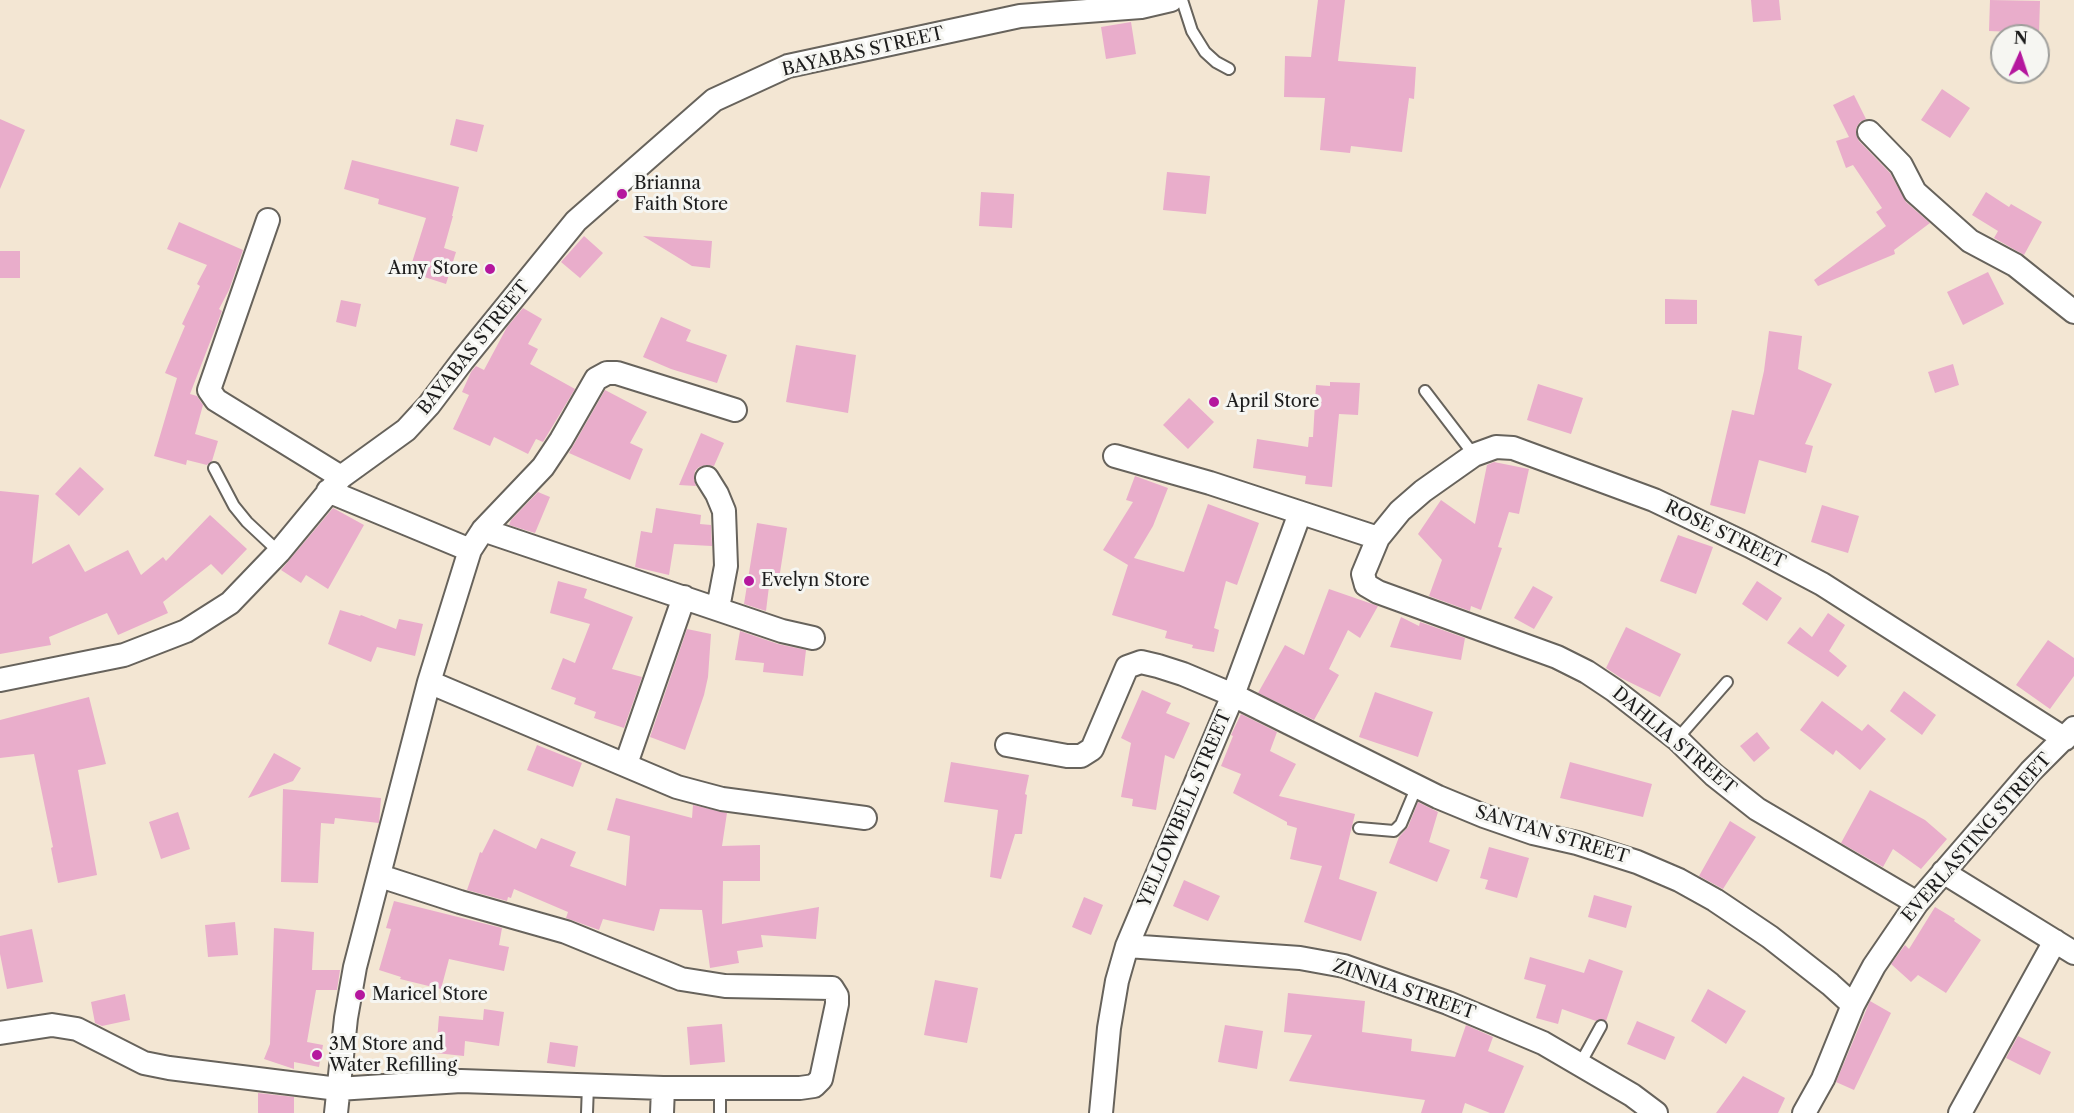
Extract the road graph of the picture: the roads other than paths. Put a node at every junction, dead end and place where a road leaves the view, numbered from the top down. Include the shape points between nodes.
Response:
1 (1171, 0) edge
2 (1182, 0) edge
3 (1229, 69) dead end
4 (1869, 132) dead end
5 (268, 220) dead end
6 (2074, 312) edge
7 (1425, 391) dead end
8 (735, 410) dead end
9 (1474, 455) junction
10 (1115, 456) dead end
11 (214, 468) dead end
12 (707, 478) dead end
13 (335, 484) junction
14 (1300, 513) junction
15 (483, 530) junction
16 (1378, 538) junction
17 (470, 550) junction
18 (279, 552) junction
19 (684, 597) junction
20 (718, 608) junction
21 (813, 638) dead end
22 (0, 680) edge
23 (429, 682) junction
24 (1727, 682) dead end
25 (1233, 695) junction
26 (2069, 733) edge
27 (1677, 739) junction
28 (1007, 745) dead end
29 (626, 764) junction
30 (1417, 786) junction
31 (865, 818) dead end
32 (1359, 828) dead end
33 (1944, 872) junction
34 (380, 876) junction
35 (1917, 903) junction
36 (1127, 946) junction
37 (2065, 947) edge
38 (1853, 1005) junction
39 (1601, 1026) dead end
40 (0, 1033) edge
41 (1580, 1064) junction
42 (588, 1085) junction
43 (663, 1088) junction
44 (720, 1088) junction
45 (338, 1089) junction
46 (336, 1113) edge
47 (586, 1113) edge
48 (662, 1113) edge
49 (720, 1113) edge
50 (1101, 1113) edge
51 (1656, 1113) edge
52 (1804, 1113) edge
53 (1960, 1113) edge

1 - 13 street, BAYABAS STREET via 1141,7 1020,16 788,66 714,100 576,221 429,405 406,430
2 - 3 lane via 1192,32 1205,52
4 - 6 street via 1900,165 1915,192 1970,242 2015,265
5 - 13 street via 209,390 216,400
7 - 9 lane
8 - 15 street via 607,373 596,379 543,467
9 - 16 street, ROSE STREET via 1423,491
9 - 26 street, ROSE STREET via 1496,447 1513,448 1654,500 1822,584
10 - 14 street
11 - 18 lane via 234,506
12 - 20 street via 724,511 726,566
13 - 17 street
13 - 18 street, BAYABAS STREET
14 - 16 street
14 - 25 street, YELLOWBELL STREET
15 - 17 street
15 - 19 street
16 - 27 street, DAHLIA STREET via 1363,574 1366,585 1557,657 1614,690
17 - 23 street
18 - 22 street, BAYABAS STREET via 230,603 186,631 124,655
19 - 20 street
19 - 29 street
20 - 21 street
23 - 29 street
23 - 34 street
24 - 27 lane
25 - 28 street, SANTAN STREET via 1141,662 1127,667 1092,749 1081,756
25 - 30 street, SANTAN STREET
25 - 36 street, YELLOWBELL STREET
26 - 33 street, EVERLASTING STREET
27 - 35 street, DAHLIA STREET via 1714,776 1757,809
29 - 31 street via 677,787 722,799
30 - 32 lane via 1401,824 1394,831
30 - 38 street, SANTAN STREET via 1484,816 1637,862 1679,880 1770,937
33 - 35 street, EVERLASTING STREET
33 - 37 street
34 - 44 street via 566,932 681,979 725,986 831,988 837,1004 821,1079 814,1086
34 - 45 street via 355,967
35 - 38 street, EVERLASTING STREET
36 - 41 street, ZINNIA STREET via 1300,958 1344,966 1459,1007 1543,1043
36 - 50 street, YELLOWBELL STREET via 1109,1028
37 - 53 street
38 - 52 street, EVERLASTING STREET via 1823,1079
39 - 41 lane
40 - 45 street via 52,1025 77,1029 144,1063
41 - 51 street, ZINNIA STREET
42 - 43 street
42 - 45 street via 461,1081
42 - 47 lane
43 - 44 street
43 - 48 street
44 - 49 lane
45 - 46 street

